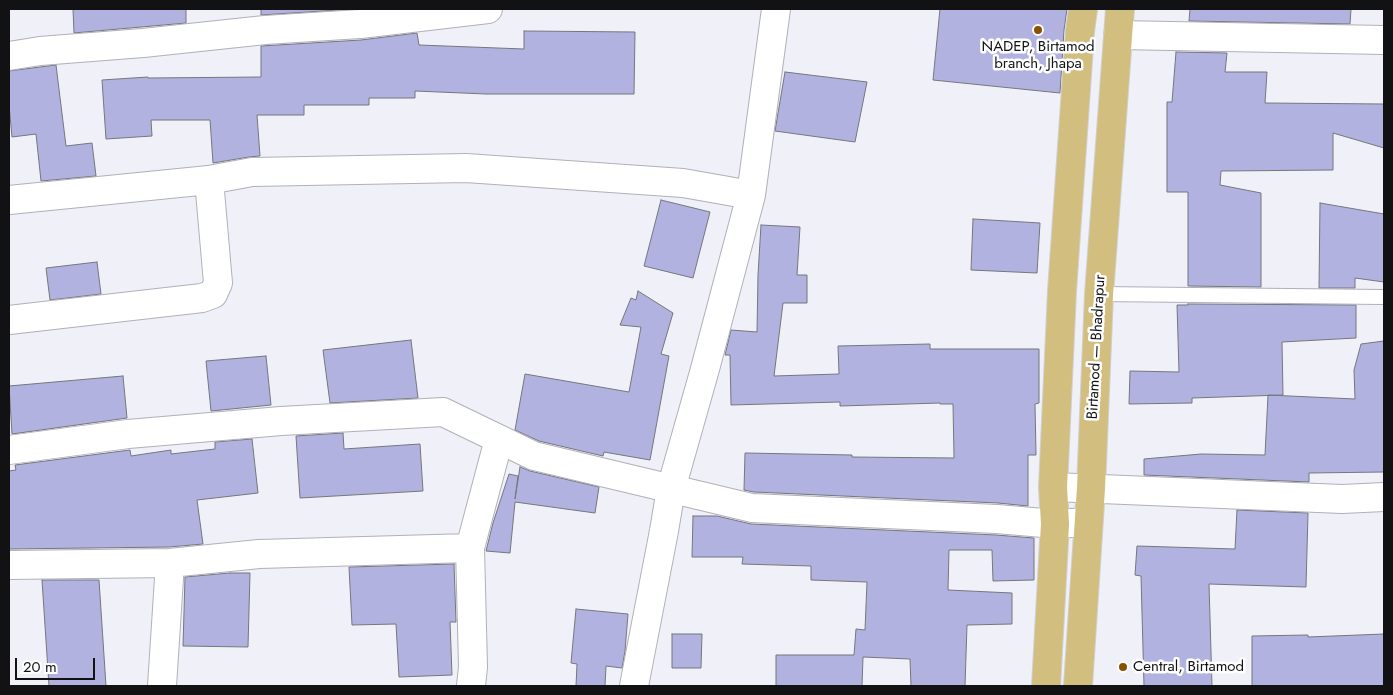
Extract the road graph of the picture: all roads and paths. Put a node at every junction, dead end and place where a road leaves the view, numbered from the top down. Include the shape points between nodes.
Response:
1 (488, 9) edge
2 (776, 9) edge
3 (1083, 9) edge
4 (1119, 22) edge
5 (1384, 40) edge
6 (9, 56) edge
7 (209, 180) junction
8 (750, 195) junction
9 (9, 200) edge
10 (1099, 294) junction
11 (1384, 297) edge
12 (9, 320) edge
13 (499, 439) junction
14 (9, 450) edge
15 (1053, 487) junction
16 (1091, 488) junction
17 (671, 489) junction
18 (1384, 497) edge
19 (1088, 522) junction
20 (1055, 524) junction
21 (470, 548) junction
22 (170, 563) junction
23 (9, 565) edge
24 (162, 686) edge
25 (470, 686) edge
26 (634, 686) edge
27 (1046, 686) edge
28 (1078, 686) edge

1 - 6 street
2 - 8 street
3 - 15 main road via 1062,291
4 - 5 street
4 - 10 main road, Birtamod — Bhadrapur
7 - 8 street via 252,172 466,168 683,183
7 - 9 street
7 - 12 street via 218,283 213,294 202,298
8 - 17 street
10 - 11 lane
10 - 16 main road, Birtamod — Bhadrapur
13 - 14 street via 443,412 128,434
13 - 17 street via 534,456
13 - 21 street
15 - 16 street
15 - 20 main road
16 - 18 street via 1342,499
16 - 19 main road, Birtamod — Bhadrapur
17 - 20 street via 752,508
17 - 26 street
19 - 20 street
19 - 28 main road, Birtamod — Bhadrapur
20 - 27 main road
21 - 22 street via 260,554
21 - 25 street via 473,667
22 - 23 street
22 - 24 street

